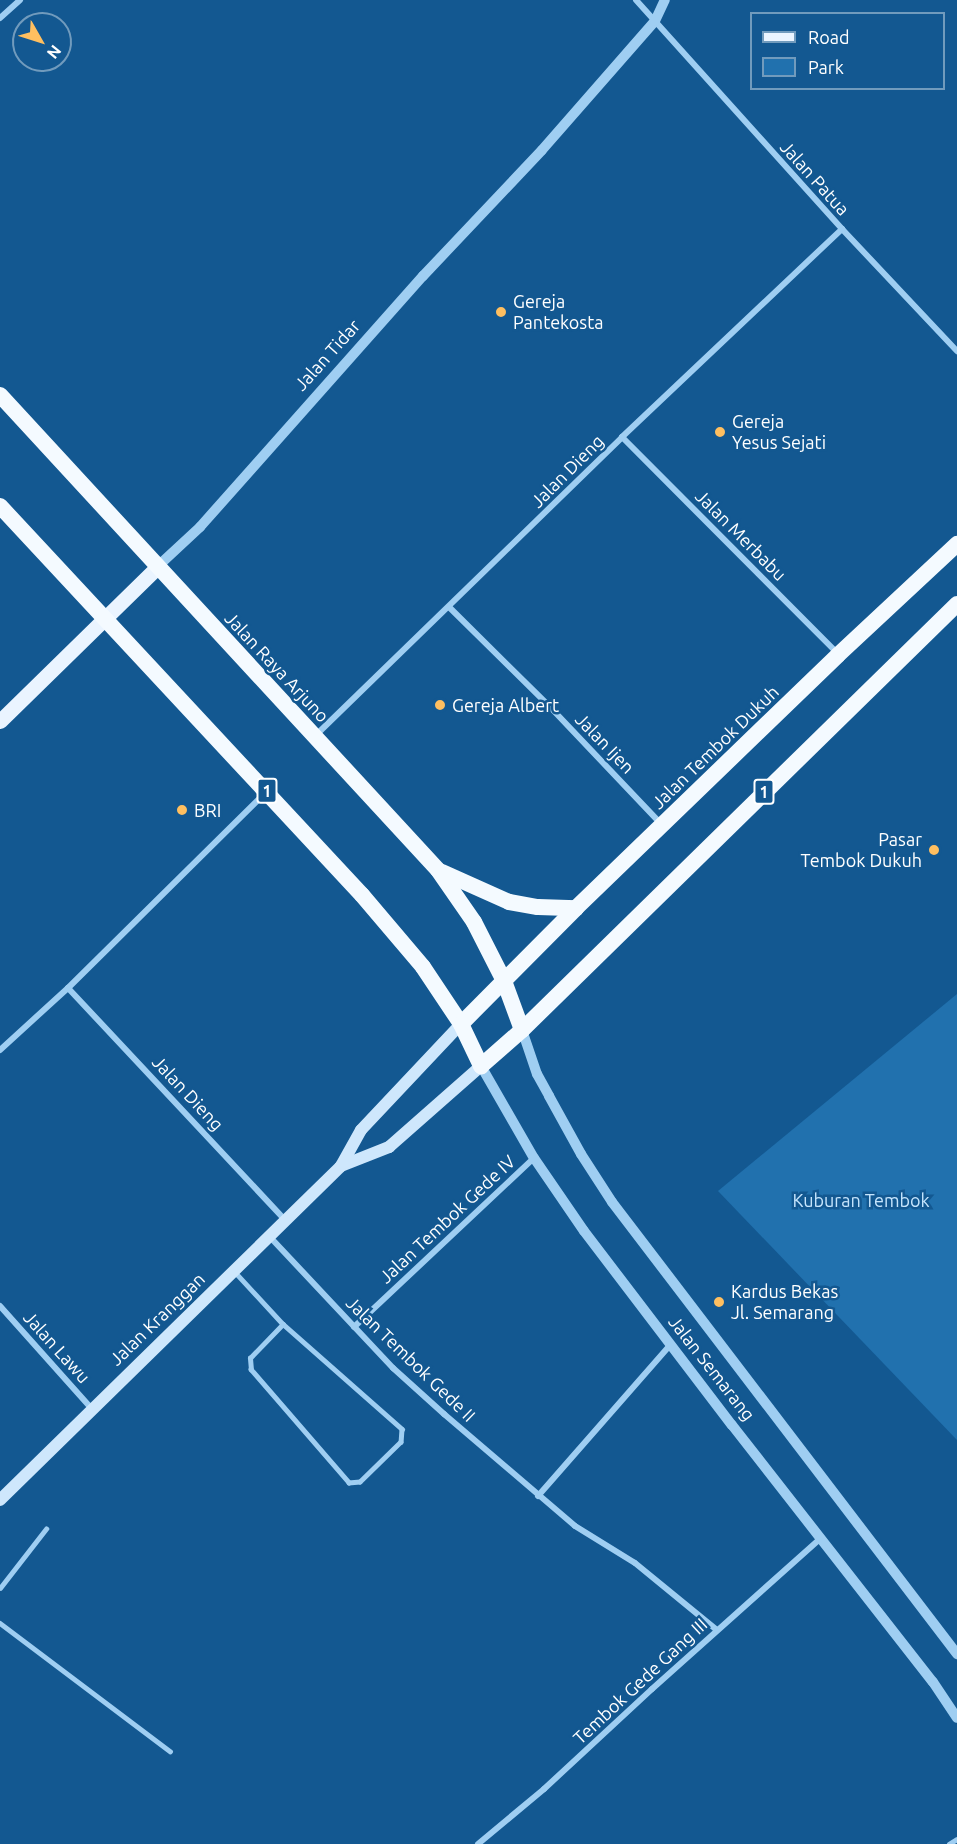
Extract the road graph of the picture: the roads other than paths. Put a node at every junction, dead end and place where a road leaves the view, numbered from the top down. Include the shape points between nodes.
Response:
1 (20, 0) edge
2 (636, 0) edge
3 (665, 0) edge
4 (0, 18) edge
5 (655, 21) junction
6 (842, 229) junction
7 (957, 351) edge
8 (0, 395) edge
9 (622, 437) junction
10 (0, 506) edge
11 (957, 544) edge
12 (157, 567) junction
13 (957, 604) edge
14 (449, 607) junction
15 (105, 620) junction
16 (838, 655) junction
17 (0, 721) edge
18 (315, 736) junction
19 (267, 791) junction
20 (662, 825) junction
21 (438, 870) junction
22 (576, 908) junction
23 (504, 981) junction
24 (68, 988) junction
25 (461, 1024) junction
26 (522, 1030) junction
27 (0, 1050) edge
28 (481, 1066) junction
29 (534, 1158) junction
30 (340, 1166) junction
31 (285, 1220) junction
32 (270, 1237) junction
33 (235, 1272) junction
34 (0, 1306) edge
35 (284, 1324) junction
36 (354, 1327) junction
37 (670, 1345) junction
38 (92, 1409) junction
39 (538, 1496) junction
40 (0, 1500) edge
41 (46, 1529) dead end
42 (822, 1538) junction
43 (0, 1588) edge
44 (0, 1623) edge
45 (717, 1630) junction
46 (957, 1654) edge
47 (957, 1718) edge
48 (170, 1751) dead end
49 (957, 1839) edge
50 (478, 1844) edge
51 (949, 1844) edge

1 - 4 street
2 - 5 street, Jalan Patua
3 - 5 street, Jalan Tidar
5 - 6 street, Jalan Patua
5 - 12 street, Jalan Tidar via 200,527
6 - 7 street, Jalan Patua
6 - 9 street, Jalan Dieng
8 - 12 highway, Jalan Raya Arjuno
9 - 14 street, Jalan Dieng
9 - 16 street, Jalan Merbabu
10 - 15 highway, 1
11 - 16 highway, Jalan Tembok Dukuh
12 - 15 main road, Jalan Tidar
12 - 18 highway, Jalan Raya Arjuno
13 - 26 highway, 1
14 - 18 street, Jalan Dieng
14 - 20 street, Jalan Ijen
15 - 17 main road, Jalan Tidar
15 - 19 highway, 1
16 - 20 highway, Jalan Tembok Dukuh
18 - 21 highway, Jalan Raya Arjuno
19 - 24 street
19 - 25 highway, 1 via 423,967
20 - 22 highway, Jalan Tembok Dukuh
21 - 22 highway via 508,902
21 - 23 highway, Jalan Raya Arjuno via 474,922
22 - 23 highway, Jalan Tembok Dukuh
23 - 25 highway, Jalan Tembok Dukuh
23 - 26 highway, Jalan Semarang
24 - 27 street
24 - 31 street, Jalan Dieng
25 - 28 highway, Jalan Semarang / 1
25 - 30 main road, Jalan Kranggan via 361,1131
26 - 28 highway, Jalan Kranggan / 1
26 - 46 street, Jalan Semarang via 537,1074 612,1202
28 - 29 street, Jalan Semarang
28 - 30 main road, Jalan Kranggan via 389,1148
29 - 36 street, Jalan Tembok Gede IV
29 - 37 street, Jalan Semarang
30 - 31 main road, Jalan Kranggan
31 - 32 main road, Jalan Kranggan
32 - 33 main road, Jalan Kranggan
32 - 36 street, Jalan Tembok Gede II
33 - 35 lane
33 - 38 main road, Jalan Kranggan
34 - 38 street, Jalan Lawu
35 - 35 lane via 250,1358 251,1370 349,1483 360,1482 401,1442 402,1429
36 - 39 street, Jalan Tembok Gede II via 393,1368
37 - 39 street
37 - 42 street, Jalan Semarang
38 - 40 main road, Jalan Kranggan
39 - 45 street, Jalan Tembok Gede II via 575,1526 635,1563
41 - 43 lane
42 - 45 street, Tembok Gede Gang III
42 - 47 street, Jalan Semarang
44 - 48 lane
45 - 50 street, Tembok Gede Gang III via 561,1774
49 - 51 lane

